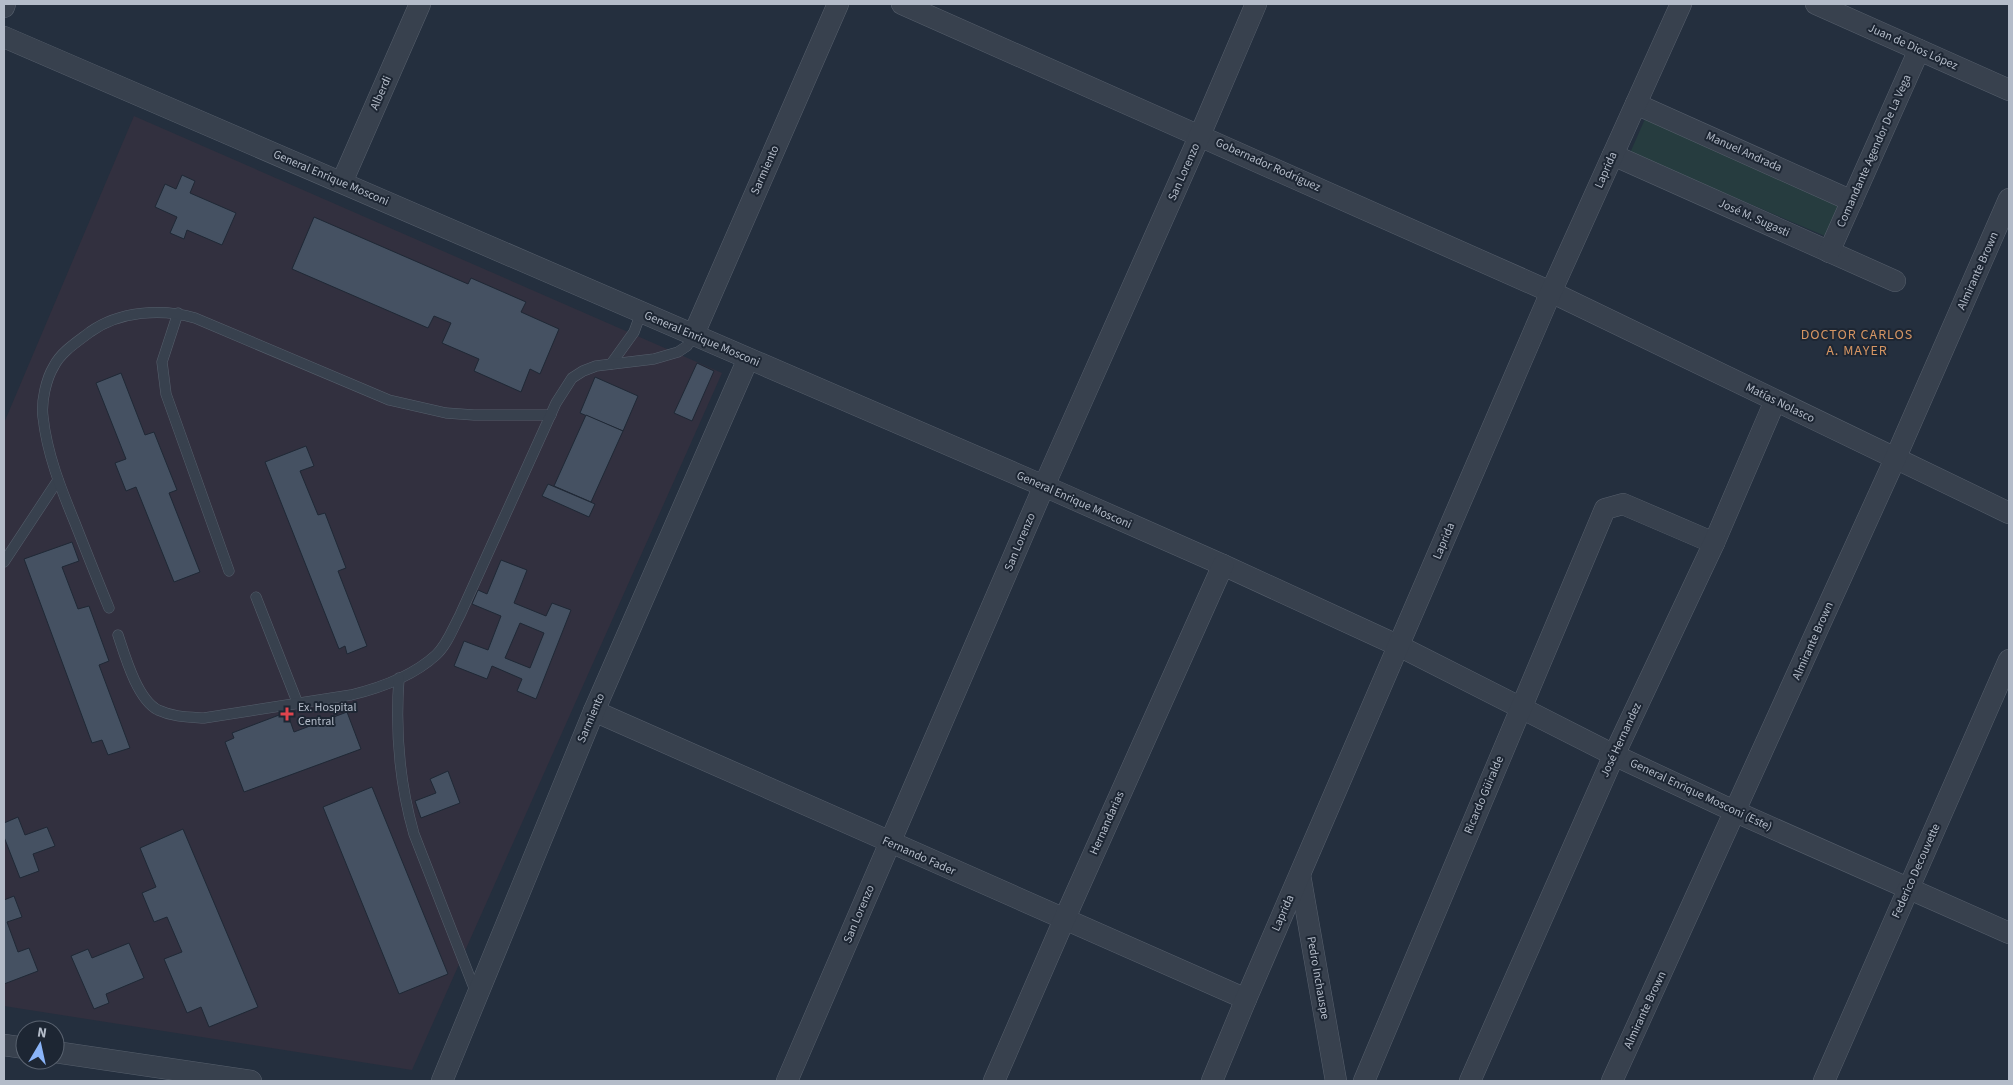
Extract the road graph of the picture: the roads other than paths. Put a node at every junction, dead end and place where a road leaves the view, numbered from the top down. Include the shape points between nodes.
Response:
1 (420, 4) edge
2 (838, 4) edge
3 (902, 4) edge
4 (1256, 4) edge
5 (1681, 4) edge
6 (1816, 4) edge
7 (4, 37) edge
8 (1919, 50) junction
9 (2009, 90) edge
10 (1636, 104) junction
11 (1200, 135) junction
12 (1613, 155) junction
13 (342, 182) junction
14 (2009, 199) edge
15 (1852, 201) junction
16 (1829, 252) junction
17 (1895, 281) dead end
18 (1551, 292) junction
19 (178, 313) junction
20 (641, 313) junction
21 (693, 336) junction
22 (748, 359) junction
23 (611, 364) junction
24 (1776, 402) junction
25 (551, 415) junction
26 (1895, 459) junction
27 (58, 480) junction
28 (1044, 486) junction
29 (2009, 513) edge
30 (1714, 543) junction
31 (4, 562) edge
32 (1223, 565) junction
33 (229, 571) dead end
34 (256, 596) dead end
35 (109, 608) dead end
36 (118, 635) dead end
37 (1399, 646) junction
38 (2009, 660) edge
39 (399, 678) junction
40 (298, 704) junction
41 (1521, 708) junction
42 (594, 712) junction
43 (1614, 755) junction
44 (1736, 812) junction
45 (890, 843) junction
46 (1300, 875) junction
47 (1909, 888) junction
48 (1064, 920) junction
49 (2009, 933) edge
50 (477, 996) junction
51 (1246, 999) junction
52 (65, 1054) edge
53 (172, 1075) edge
54 (251, 1081) edge
55 (442, 1081) edge
56 (787, 1081) edge
57 (994, 1081) edge
58 (1212, 1081) edge
59 (1336, 1081) edge
60 (1364, 1081) edge
61 (1470, 1081) edge
62 (1612, 1081) edge
63 (1824, 1081) edge

1 - 13 street, Alberdi
2 - 21 street, Sarmiento
3 - 11 street, Gobernador Rodríguez
4 - 11 street, San Lorenzo
5 - 10 street, Laprida
6 - 8 street, Juan de Dios López
7 - 13 street, General Enrique Mosconi
8 - 9 street, Juan de Dios López
8 - 15 street, Comandante Agendor De La Vega
10 - 12 street, Laprida
10 - 15 street, Manuel Andrada
11 - 18 street, Gobernador Rodríguez
11 - 28 street, San Lorenzo
12 - 16 street, José M. Sugasti
12 - 18 street, Laprida
13 - 20 street, General Enrique Mosconi
14 - 26 street, Almirante Brown
15 - 16 street, Comandante Agendor De La Vega
16 - 17 street, José M. Sugasti
18 - 24 street, Matías Nolasco
18 - 37 street, Laprida
19 - 25 lane via 389,400 456,414
19 - 27 lane via 150,312 121,318 96,328 61,355 45,389 42,416
19 - 33 lane via 162,362 166,394
20 - 21 street, General Enrique Mosconi
20 - 23 lane via 634,332
21 - 22 street, General Enrique Mosconi
21 - 23 lane via 678,352 654,359
22 - 28 street, General Enrique Mosconi
22 - 42 street, Sarmiento
23 - 25 lane via 583,370 572,378
24 - 26 street, Matías Nolasco
24 - 30 street, José Hernandez
25 - 39 lane via 447,640 437,655
26 - 29 street, Matías Nolasco
26 - 44 street, Almirante Brown
27 - 31 lane
27 - 35 lane
28 - 32 street, General Enrique Mosconi
28 - 45 street, San Lorenzo
30 - 41 street, Ricardo Güiralde via 1623,504 1605,509
30 - 43 street, José Hernandez
32 - 37 street, General Enrique Mosconi
32 - 48 street, Hernandarias
34 - 40 lane
36 - 40 lane via 140,691 156,709 180,717 204,718
37 - 41 street, General Enrique Mosconi (Este)
37 - 46 street, Laprida
38 - 47 street, Federico Decouvette
39 - 40 lane via 368,691
39 - 50 lane via 399,768 408,814
41 - 43 street, General Enrique Mosconi (Este)
41 - 60 street, Ricardo Güiralde
42 - 45 street, Fernando Fader
42 - 50 street, Sarmiento
43 - 44 street, General Enrique Mosconi (Este)
43 - 61 street, José Hernandez
44 - 47 street, General Enrique Mosconi (Este)
44 - 62 street, Almirante Brown
45 - 48 street, Fernando Fader
45 - 56 street, San Lorenzo
46 - 51 street, Laprida
46 - 59 street, Pedro Inchauspe
47 - 49 street, General Enrique Mosconi (Este)
47 - 63 street, Federico Decouvette
48 - 51 street, Fernando Fader
48 - 57 street, Hernandarias
50 - 55 street, Sarmiento
51 - 58 street, Laprida
52 - 53 street
53 - 54 street

